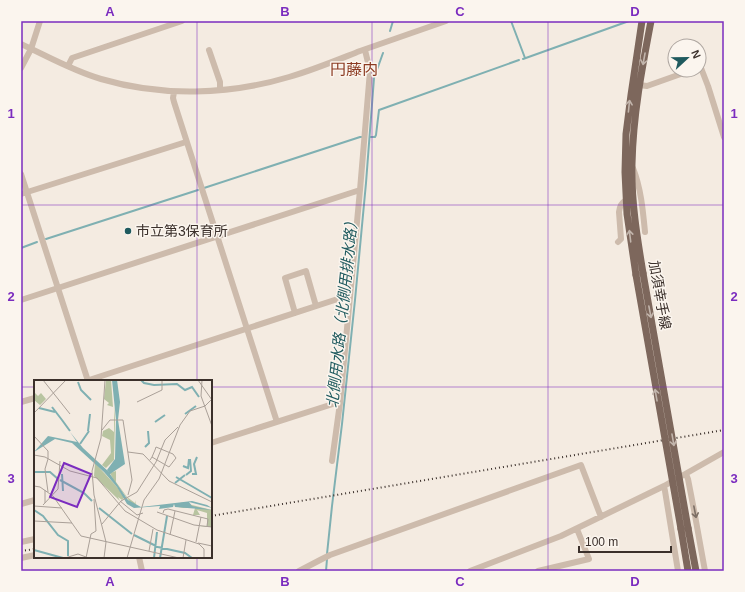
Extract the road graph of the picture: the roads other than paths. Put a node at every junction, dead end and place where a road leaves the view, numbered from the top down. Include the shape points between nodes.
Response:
1 (40, 21) edge
2 (182, 21) edge
3 (446, 21) edge
4 (642, 21) edge
5 (651, 21) edge
6 (21, 44) edge
7 (31, 49) junction
8 (209, 50) dead end
9 (364, 50) junction
10 (68, 66) junction
11 (21, 68) edge
12 (670, 78) edge
13 (705, 78) edge
14 (639, 85) junction
15 (220, 90) junction
16 (174, 92) junction
17 (724, 137) edge
18 (186, 142) junction
19 (632, 164) junction
20 (21, 174) edge
21 (360, 190) junction
22 (24, 193) edge
23 (626, 200) junction
24 (645, 232) dead end
25 (217, 237) junction
26 (618, 242) dead end
27 (639, 274) junction
28 (58, 288) junction
29 (350, 295) junction
30 (21, 300) edge
31 (316, 306) junction
32 (295, 313) junction
33 (247, 328) junction
34 (87, 380) edge
35 (90, 380) edge
36 (34, 398) edge
37 (21, 402) edge
38 (340, 403) junction
39 (277, 422) junction
40 (212, 443) edge
41 (724, 452) edge
42 (332, 462) dead end
43 (686, 474) junction
44 (664, 486) junction
45 (34, 500) edge
46 (21, 504) edge
47 (600, 517) junction
48 (577, 529) junction
49 (684, 529) junction
50 (34, 539) edge
51 (21, 542) edge
52 (34, 556) edge
53 (21, 558) edge
54 (139, 558) edge
55 (142, 571) edge
56 (299, 571) edge
57 (470, 571) edge
58 (538, 571) edge
59 (678, 571) edge
60 (688, 571) edge
61 (696, 571) edge
62 (705, 571) edge

1 - 7 street
2 - 10 street via 72,58
3 - 9 street
23 -> 4 main road, 加須幸手線 via 626,134
5 -> 14 main road, 加須幸手線
6 - 7 street
7 - 10 street
7 - 11 street
8 - 15 street via 220,82
9 - 15 street via 289,77 247,87
9 - 21 street via 370,71
10 - 16 street via 101,79
12 - 14 street via 647,86
13 - 17 street
14 - 19 main road, 加須幸手線
15 - 16 street
16 - 18 street via 173,98
18 - 22 street
18 - 25 street
19 - 24 street
19 - 27 main road, 加須幸手線
20 - 22 street
21 - 25 street
21 - 29 street
22 - 28 street
23 - 26 street via 619,212 621,239
27 -> 23 main road, 加須幸手線
25 - 28 street
25 - 33 street
27 - 49 main road, 加須幸手線, bridge
28 - 30 street
28 - 34 street
29 - 31 street
29 - 38 street
31 - 32 street
31 - 32 street via 306,271 285,278
32 - 33 street
33 - 35 street
33 - 39 street
36 - 37 street
38 - 39 street
38 - 42 street
39 - 40 street
41 - 43 street
43 - 44 street
43 -> 62 street
44 - 47 street
44 - 59 street
45 - 46 street
47 - 48 street
47 - 56 street via 581,464 327,556
48 - 57 street
48 - 58 street via 589,559
49 - 60 main road, 加須幸手線
49 - 61 main road, 加須幸手線
50 - 51 street
52 - 53 street
54 - 55 street

